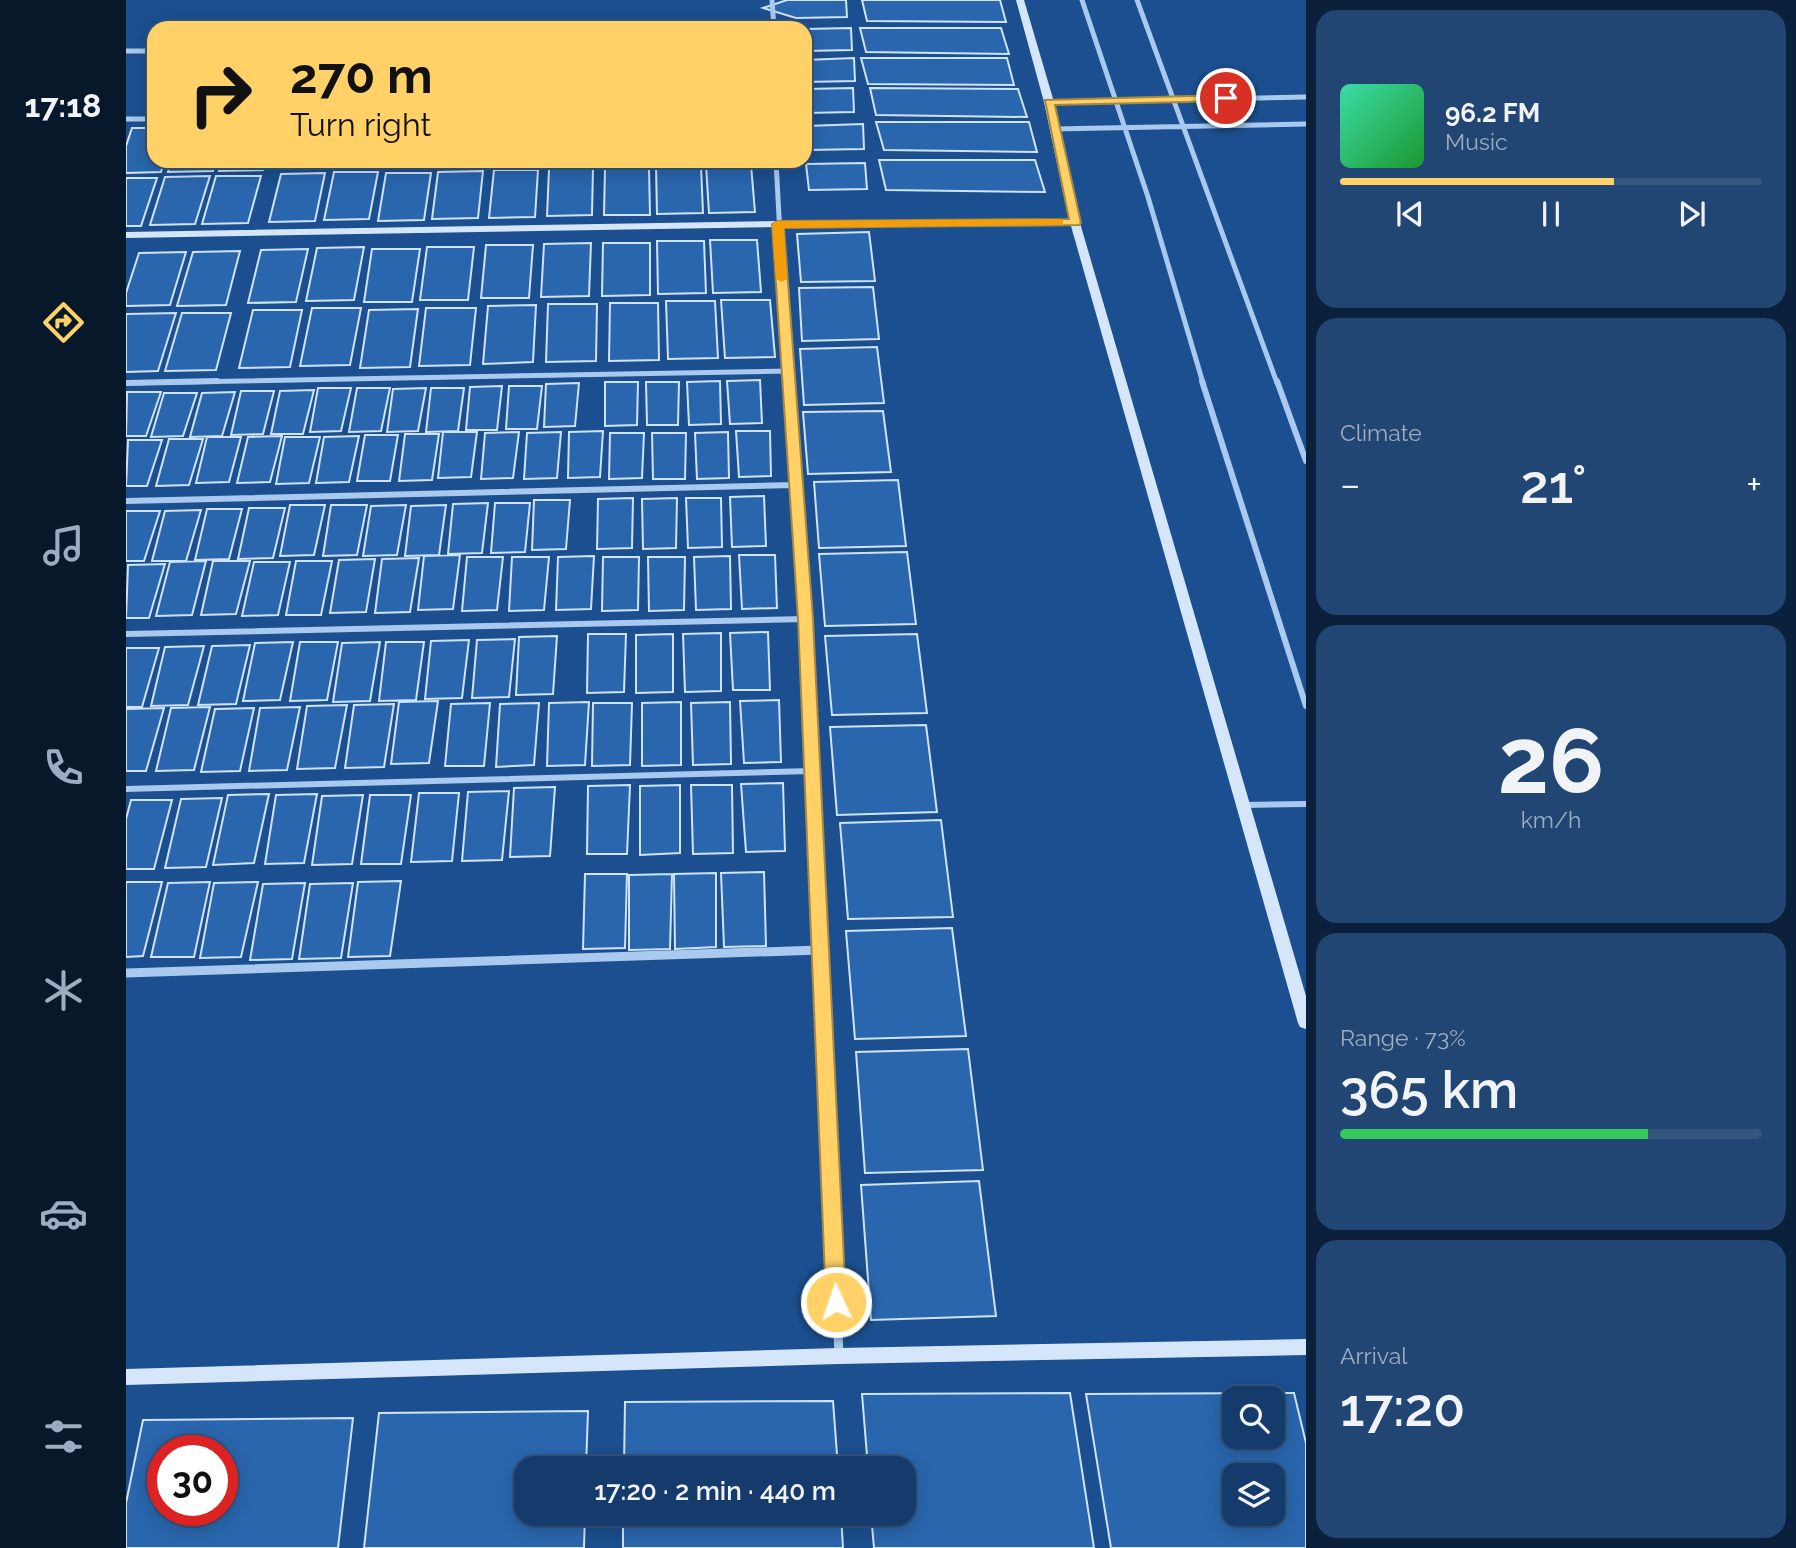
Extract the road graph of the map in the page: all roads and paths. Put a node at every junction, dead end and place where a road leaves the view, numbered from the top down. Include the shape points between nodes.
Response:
1 (772, 0) edge
2 (1020, 0) edge
3 (1082, 0) edge
4 (1137, 0) edge
5 (774, 21) edge
6 (126, 51) edge
7 (147, 51) edge
8 (1306, 97) edge
9 (1172, 99) junction
10 (1117, 100) junction
11 (1049, 102) junction
12 (126, 119) edge
13 (147, 119) edge
14 (1306, 124) edge
15 (1181, 125) junction
16 (1122, 126) junction
17 (1053, 129) junction
18 (776, 168) edge
19 (1075, 223) junction
20 (778, 224) junction
21 (126, 234) edge
22 (787, 371) junction
23 (126, 383) edge
24 (1306, 461) edge
25 (794, 485) junction
26 (126, 501) edge
27 (805, 619) junction
28 (126, 634) edge
29 (1306, 706) edge
30 (812, 771) junction
31 (126, 789) edge
32 (1306, 804) edge
33 (1243, 805) junction
34 (820, 950) junction
35 (126, 973) edge
36 (1306, 1023) edge
37 (1306, 1347) edge
38 (839, 1356) junction
39 (126, 1377) edge

1 - 5 street
2 - 11 street
3 - 10 street
4 - 9 street
6 - 7 street
8 - 9 street
9 - 10 street
9 - 15 street
10 - 11 street
10 - 16 street
11 - 17 street
12 - 13 street
14 - 15 street
15 - 16 street
15 - 24 street
16 - 17 street
16 - 29 street
17 - 19 street
18 - 20 street
19 - 20 street
19 - 33 street
20 - 21 street
20 - 22 street
22 - 23 street
22 - 25 street
25 - 26 street
25 - 27 street
27 - 28 street
27 - 30 street
30 - 31 street
30 - 34 street
32 - 33 street
33 - 36 street
34 - 35 street
34 - 38 street
37 - 38 street
38 - 39 street

